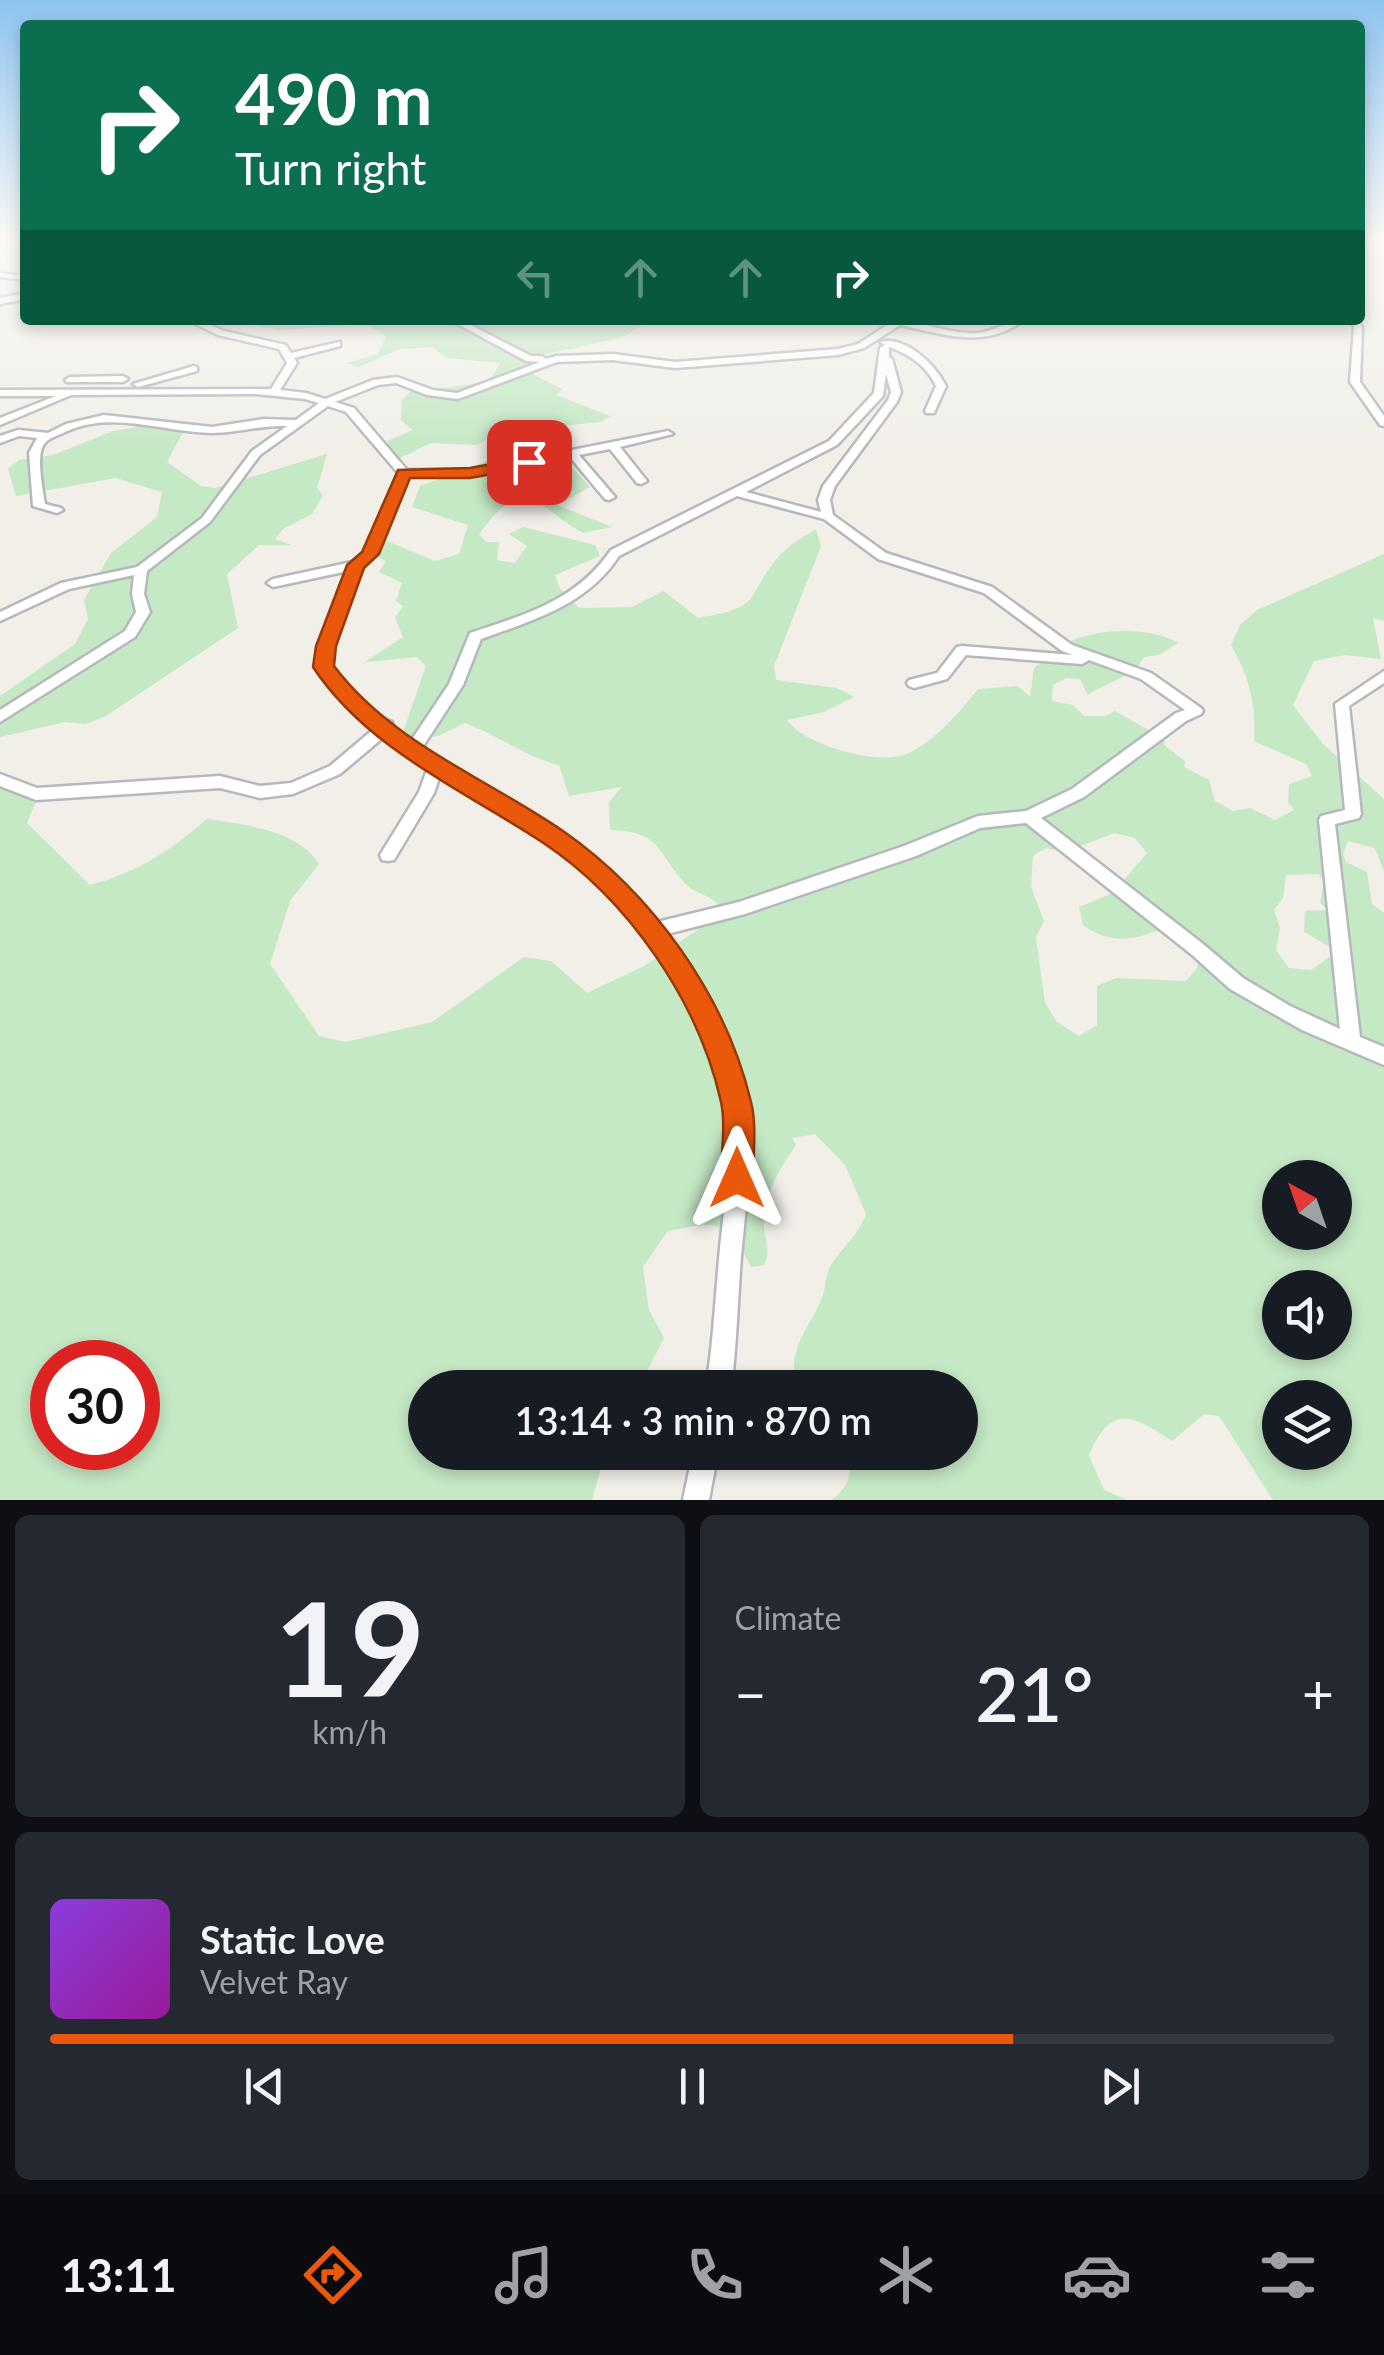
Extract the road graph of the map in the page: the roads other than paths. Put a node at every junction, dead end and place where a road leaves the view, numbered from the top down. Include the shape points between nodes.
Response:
1 (203, 325) edge
2 (464, 325) edge
3 (897, 325) edge
4 (915, 325) edge
5 (1013, 325) edge
6 (1357, 325) edge
7 (883, 342) junction
8 (337, 344) dead end
9 (290, 356) junction
10 (556, 359) junction
11 (194, 369) dead end
12 (123, 378) dead end
13 (22, 390) junction
14 (90, 390) junction
15 (0, 392) edge
16 (274, 392) junction
17 (329, 401) junction
18 (930, 410) dead end
19 (0, 422) edge
20 (300, 423) junction
21 (1384, 423) edge
22 (251, 425) junction
23 (668, 434) dead end
24 (224, 435) dead end
25 (50, 436) junction
26 (0, 440) edge
27 (613, 445) junction
28 (574, 454) junction
29 (404, 473) junction
30 (640, 481) dead end
31 (738, 492) junction
32 (609, 497) dead end
33 (57, 510) dead end
34 (828, 517) junction
35 (356, 565) junction
36 (141, 570) junction
37 (274, 583) dead end
38 (0, 617) edge
39 (1116, 662) junction
40 (1170, 675) dead end
41 (1384, 676) edge
42 (914, 682) dead end
43 (1177, 700) junction
44 (0, 717) edge
45 (388, 726) junction
46 (412, 751) junction
47 (436, 765) junction
48 (0, 780) edge
49 (1029, 817) junction
50 (388, 854) dead end
51 (650, 930) junction
52 (1351, 1043) junction
53 (1384, 1056) edge
54 (720, 1370) edge
55 (702, 1470) edge
56 (696, 1500) edge

1 - 9 street via 273,343
2 - 10 street via 529,359
3 - 7 street
4 - 5 street via 951,335 998,336
6 - 21 street via 1355,382
7 - 10 street via 707,364
7 - 18 street via 934,368 940,386
7 - 31 street via 879,394 832,443
7 - 34 street via 896,392 829,486
8 - 9 street
9 - 16 street
10 - 17 street via 458,396 392,379
11 - 14 street
12 - 13 street
13 - 14 street
13 - 15 street
14 - 16 street
14 - 19 street
16 - 17 street
17 - 20 street
17 - 29 street via 350,410
20 - 22 street
20 - 36 street via 246,460 206,520
22 - 24 street
22 - 25 street via 212,430 104,418
23 - 27 street
25 - 26 street via 18,433
25 - 33 street via 34,453 36,486 38,506
27 - 28 street
27 - 30 street
28 - 29 street via 470,473
28 - 32 street
29 - 35 street via 370,554
31 - 34 street
31 - 46 street via 616,553 603,578 555,607 475,636 456,685
34 - 39 street via 882,556 988,590 1067,648
35 - 37 street
35 - 45 street via 324,667 339,688
36 - 38 street via 79,582
36 - 44 street via 143,612 130,634
39 - 42 street via 962,650 942,676
39 - 43 street
40 - 43 street
41 - 52 street via 1342,704 1353,814 1327,820
43 - 49 street via 1196,711 1078,793
45 - 46 street
45 - 48 street via 335,770 292,788 260,792 220,782 36,794
46 - 47 street
47 - 50 street
47 - 51 street via 555,838
49 - 51 street via 978,822 739,909
49 - 52 street via 1197,949 1219,974
51 - 54 street via 679,967 706,1020 737,1105
52 - 53 street
55 - 56 street

